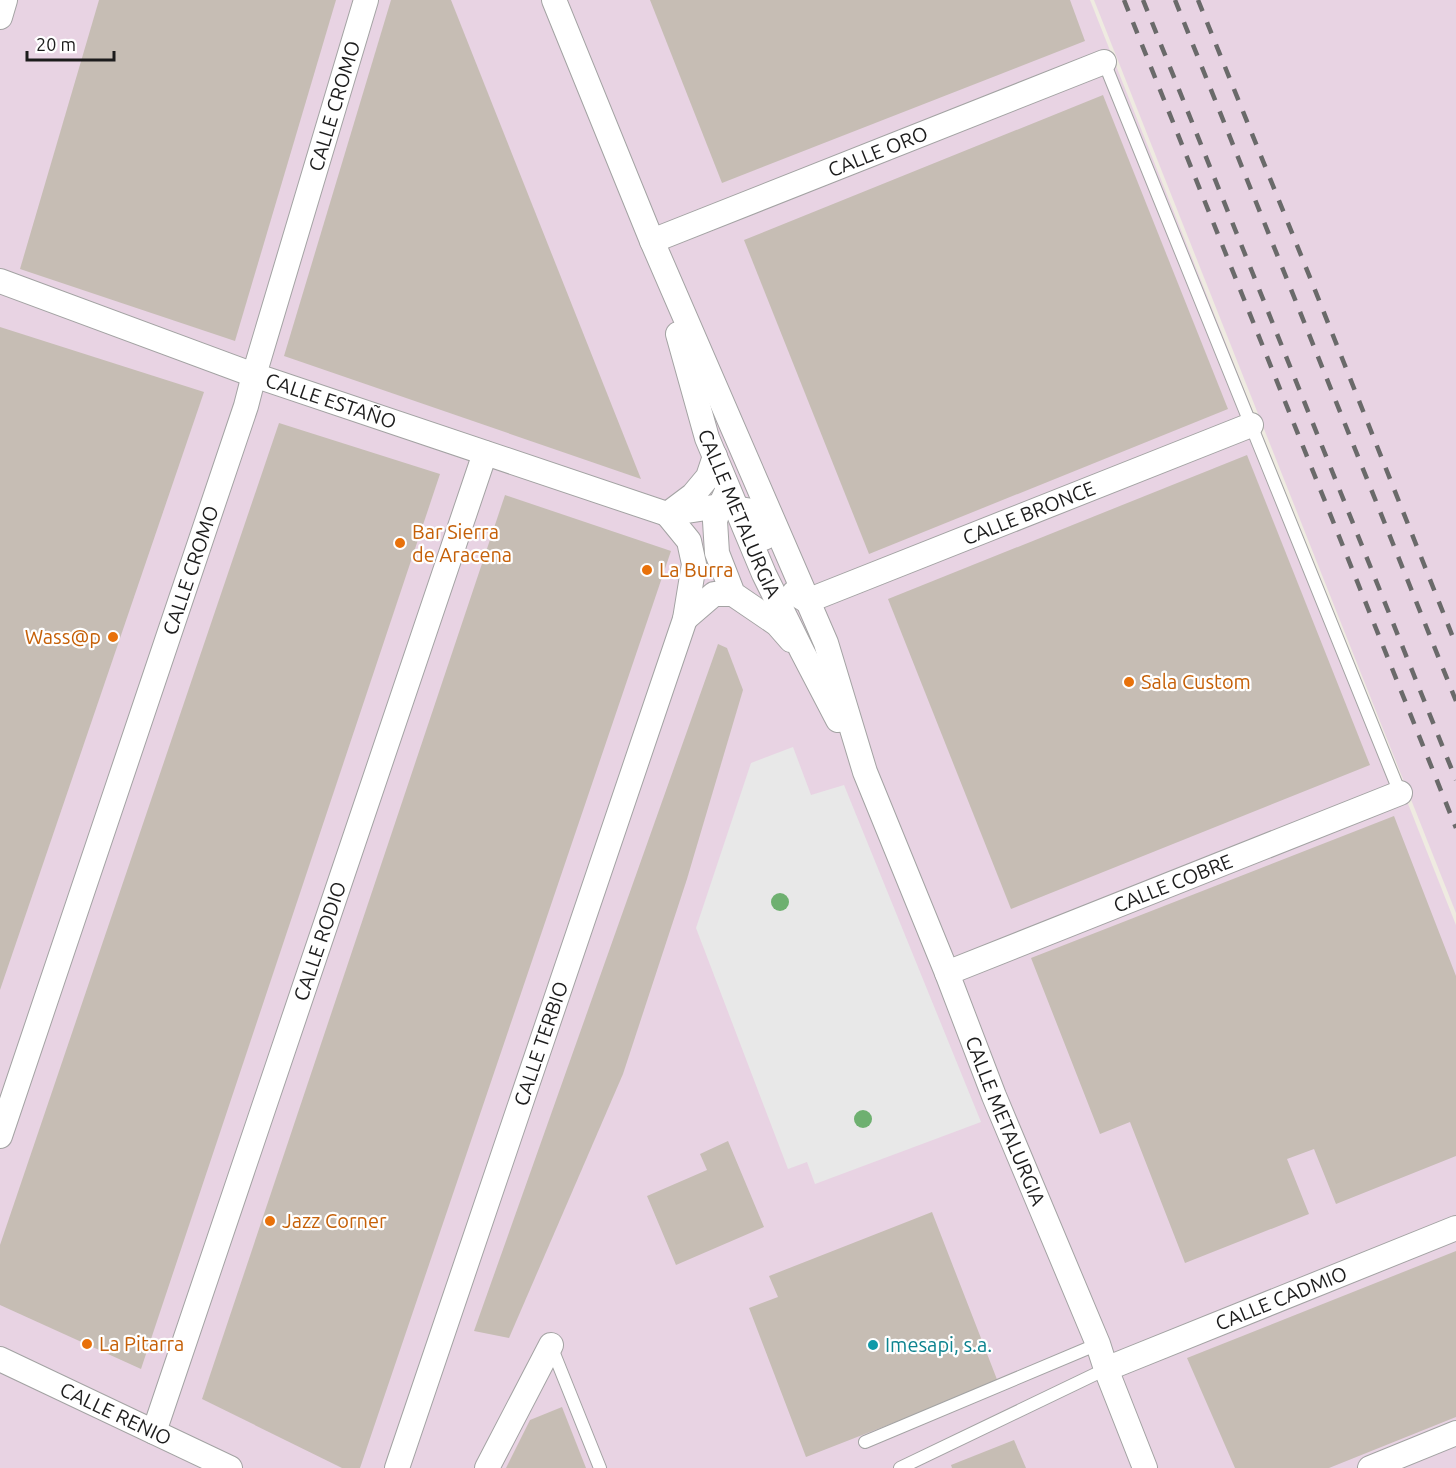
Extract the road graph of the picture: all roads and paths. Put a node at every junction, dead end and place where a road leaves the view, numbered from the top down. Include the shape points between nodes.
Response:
1 (5, 0) edge
2 (366, 0) edge
3 (554, 0) edge
4 (0, 17) edge
5 (1104, 62) joint
6 (652, 242) junction
7 (0, 281) edge
8 (254, 375) junction
9 (1251, 425) junction
10 (485, 453) junction
11 (715, 456) junction
12 (729, 501) junction
13 (667, 514) junction
14 (733, 594) junction
15 (807, 601) junction
16 (685, 619) junction
17 (802, 651) junction
18 (866, 772) junction
19 (1400, 793) joint
20 (947, 973) junction
21 (0, 1136) edge
22 (1456, 1228) edge
23 (1098, 1344) junction
24 (551, 1345) joint
25 (0, 1359) edge
26 (1106, 1369) junction
27 (154, 1432) junction
28 (1456, 1432) edge
29 (865, 1442) dead end
30 (230, 1468) edge
31 (397, 1468) edge
32 (488, 1468) edge
33 (600, 1468) edge
34 (900, 1468) edge
35 (1145, 1468) edge
36 (1370, 1468) edge

1 - 4 street
2 - 8 street, CALLE CROMO
3 - 6 street, CALLE METALURGIA
5 - 6 street, CALLE ORO
5 - 9 lane
6 - 11 street, CALLE METALURGIA
6 - 15 street, CALLE METALURGIA
7 - 8 street, CALLE ESTAÑO
8 - 10 street, CALLE ESTAÑO
8 - 21 street, CALLE CROMO
9 - 15 street, CALLE BRONCE
9 - 19 lane
10 - 13 street, CALLE ESTAÑO
10 - 27 street, CALLE RODIO
11 - 12 street, CALLE METALURGIA
11 - 13 street via 708,477 693,495
12 - 13 street
12 - 14 street via 714,521 717,553
12 - 15 street via 753,511 784,587
12 - 17 street, CALLE METALURGIA
13 - 16 street, CALLE TERBIO via 689,541 694,564
14 - 16 street via 714,594
14 - 17 street via 777,624
15 - 18 street, CALLE METALURGIA via 826,643
16 - 31 street, CALLE TERBIO
17 - 18 street, CALLE METALURGIA
18 - 20 street, CALLE METALURGIA
19 - 20 street, CALLE COBRE
20 - 23 street, CALLE METALURGIA
22 - 26 street, CALLE CADMIO
23 - 26 street, CALLE METALURGIA
23 - 29 lane
24 - 32 street
24 - 33 lane
25 - 27 street, CALLE RENIO
26 - 34 lane
26 - 35 street, CALLE METALURGIA
27 - 30 street, CALLE RENIO
28 - 36 street

